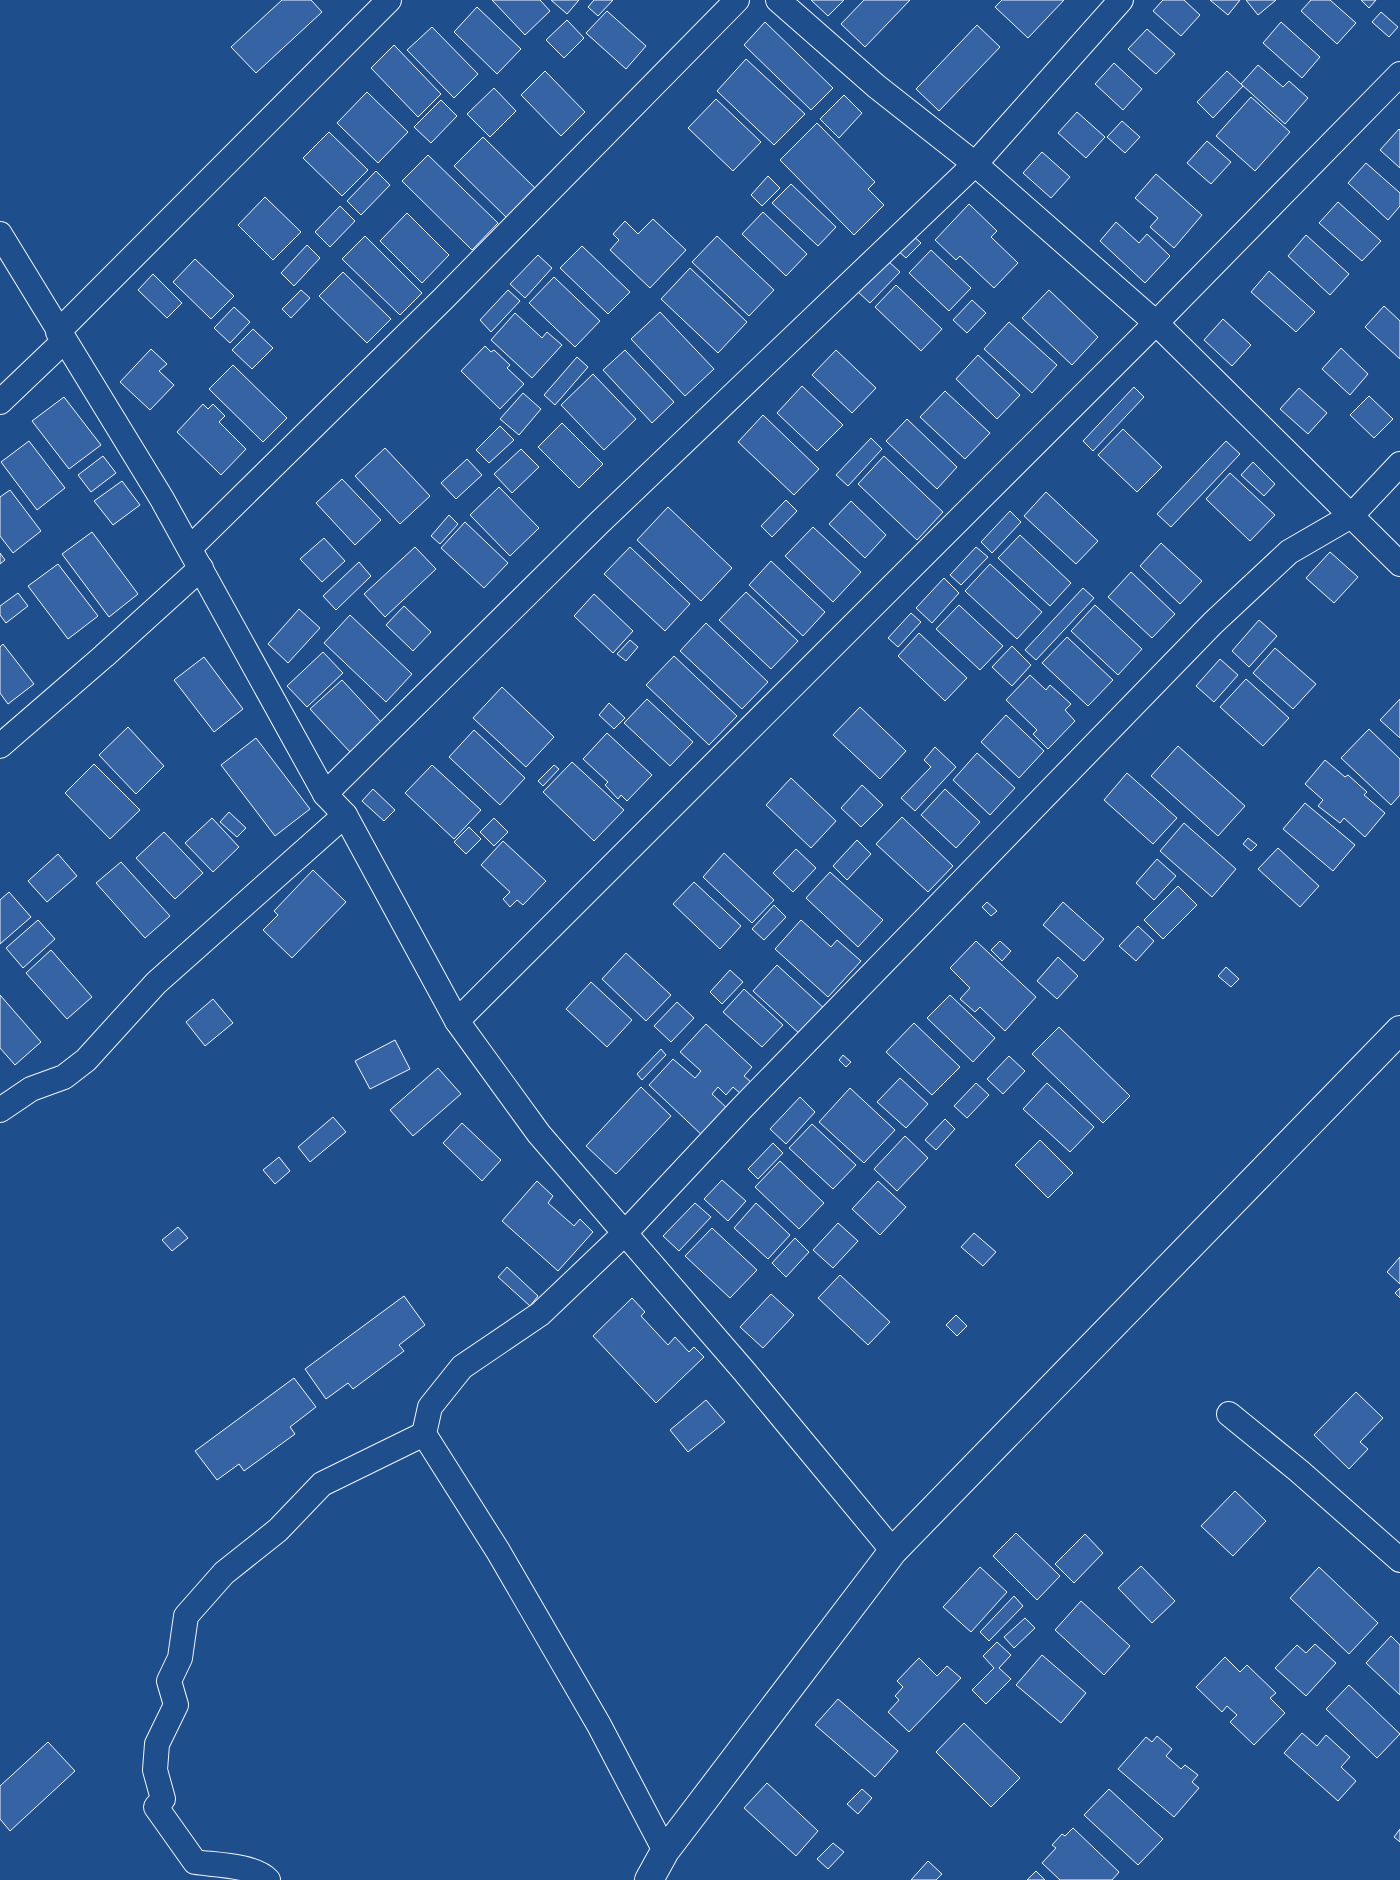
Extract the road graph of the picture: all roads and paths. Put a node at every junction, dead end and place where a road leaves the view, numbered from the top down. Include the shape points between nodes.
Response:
1 (389, 0) edge
2 (737, 0) edge
3 (778, 0) edge
4 (1121, 0) edge
5 (1400, 74) edge
6 (975, 164) junction
7 (0, 234) edge
8 (1156, 323) junction
9 (61, 336) junction
10 (0, 402) edge
11 (1400, 464) edge
12 (1351, 516) junction
13 (195, 558) junction
14 (1400, 564) edge
15 (0, 746) edge
16 (326, 794) junction
17 (346, 815) junction
18 (458, 1021) junction
19 (1400, 1030) edge
20 (0, 1110) edge
21 (624, 1234) junction
22 (1228, 1414) dead end
23 (424, 1434) junction
24 (893, 1551) junction
25 (1400, 1560) edge
26 (665, 1851) junction
27 (268, 1880) edge
28 (649, 1880) edge

1 - 9 street
2 - 13 street via 443,299
3 - 6 street via 876,86
4 - 6 street
5 - 8 street
6 - 8 street
6 - 16 street via 599,523
7 - 9 street
8 - 12 street
8 - 18 street
9 - 10 street
9 - 13 street
11 - 12 street
12 - 14 street
12 - 21 street via 1288,552 1212,623
13 - 15 street
13 - 16 street
16 - 17 street
17 - 18 street
17 - 20 street via 156,983 86,1060 64,1077 31,1089
18 - 21 street via 539,1134
19 - 24 street
21 - 23 street via 540,1314 462,1367 430,1407
21 - 24 street via 744,1371
22 - 25 street
23 - 26 street via 498,1551 603,1734
23 - 27 street via 322,1484 278,1530 224,1573 186,1616 180,1658 169,1681 176,1705 157,1744 155,1770 163,1799 156,1806 195,1862 247,1869
24 - 26 street
26 - 28 street

